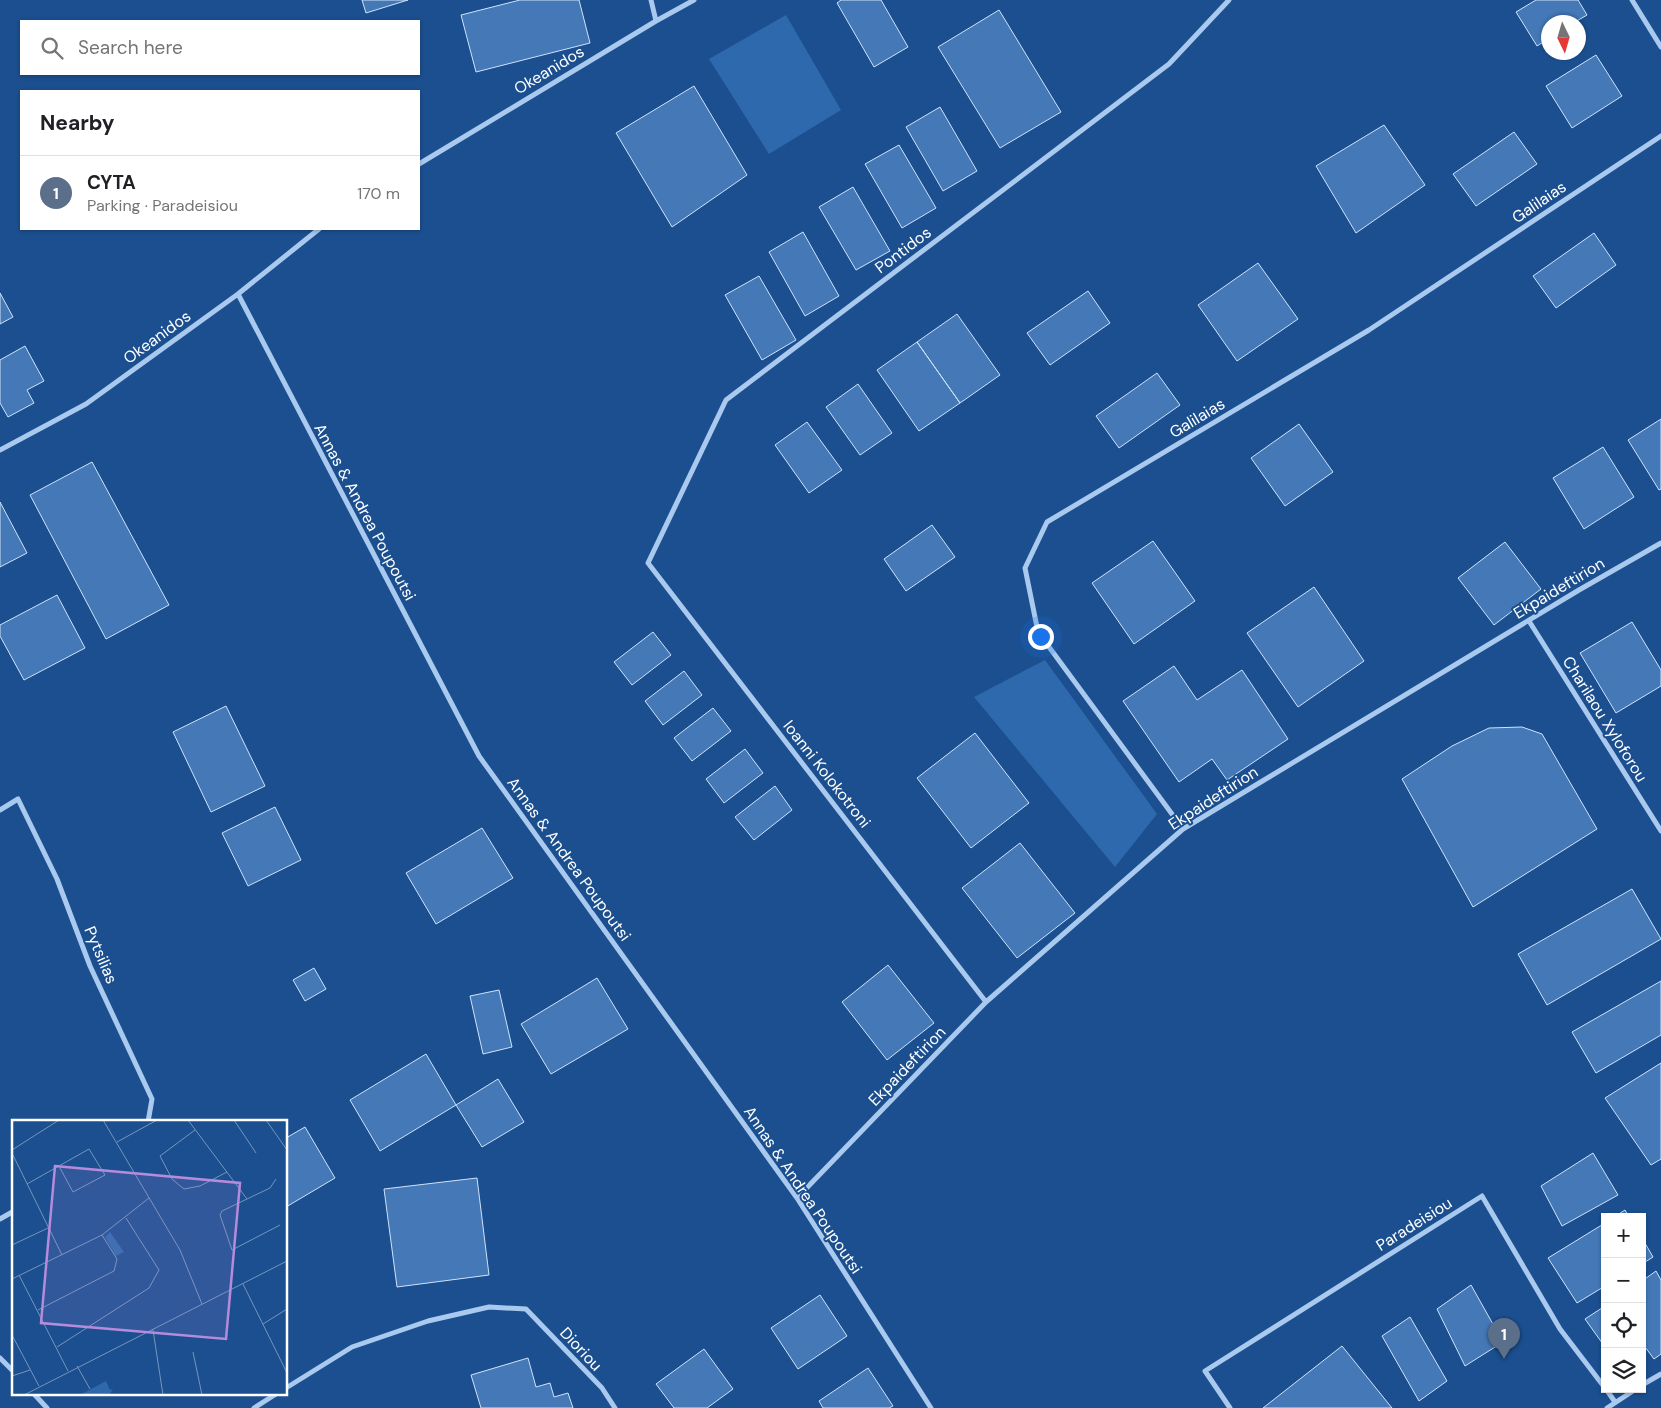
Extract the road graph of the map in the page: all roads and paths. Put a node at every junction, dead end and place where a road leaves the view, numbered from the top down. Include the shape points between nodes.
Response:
1 (651, 0) edge
2 (694, 0) edge
3 (1229, 0) edge
4 (1632, 0) edge
5 (656, 21) junction
6 (1661, 46) edge
7 (1661, 136) edge
8 (420, 163) edge
9 (318, 230) edge
10 (238, 294) junction
11 (0, 450) edge
12 (1661, 543) edge
13 (648, 563) joint
14 (1529, 621) junction
15 (0, 810) edge
16 (1183, 828) junction
17 (1661, 831) edge
18 (986, 1002) junction
19 (148, 1120) edge
20 (797, 1198) junction
21 (12, 1212) edge
22 (0, 1219) edge
23 (0, 1358) edge
24 (12, 1370) edge
25 (1661, 1374) edge
26 (1646, 1383) edge
27 (1601, 1384) edge
28 (288, 1387) edge
29 (1608, 1393) edge
30 (1630, 1393) edge
31 (36, 1396) edge
32 (273, 1396) edge
33 (1615, 1402) junction
34 (47, 1408) edge
35 (254, 1408) edge
36 (615, 1408) edge
37 (931, 1408) edge
38 (1230, 1408) edge
39 (1607, 1408) edge

1 - 5 street
2 - 5 street, Okeanidos
3 - 13 street, Pontidos via 1169,64 726,400
4 - 6 street
5 - 8 street, Okeanidos
7 - 16 street, Galilaias via 1369,330 1047,522 1025,568 1038,632
9 - 10 street, Okeanidos
10 - 11 street, Okeanidos via 86,404
10 - 20 street, Annas & Andrea Poupoutsi via 479,756
12 - 14 street, Ekpaideftirion
13 - 18 street, Ioanni Kolokotroni
14 - 16 street, Ekpaideftirion
14 - 17 street, Charilaou Xyloforou
15 - 19 street, Pytsilias via 18,799 57,879 90,966 152,1099
16 - 18 street, Ekpaideftirion
18 - 20 street, Ekpaideftirion
20 - 37 street, Annas & Andrea Poupoutsi
21 - 22 street
23 - 24 street
25 - 26 street
27 - 38 street, Paradeisiou via 1560,1329 1482,1196 1205,1371
28 - 36 street, Dioriou via 352,1347 428,1321 489,1307 526,1309 602,1388
29 - 33 street, Paradeisiou
30 - 33 street
31 - 34 street
32 - 35 street
33 - 39 street

